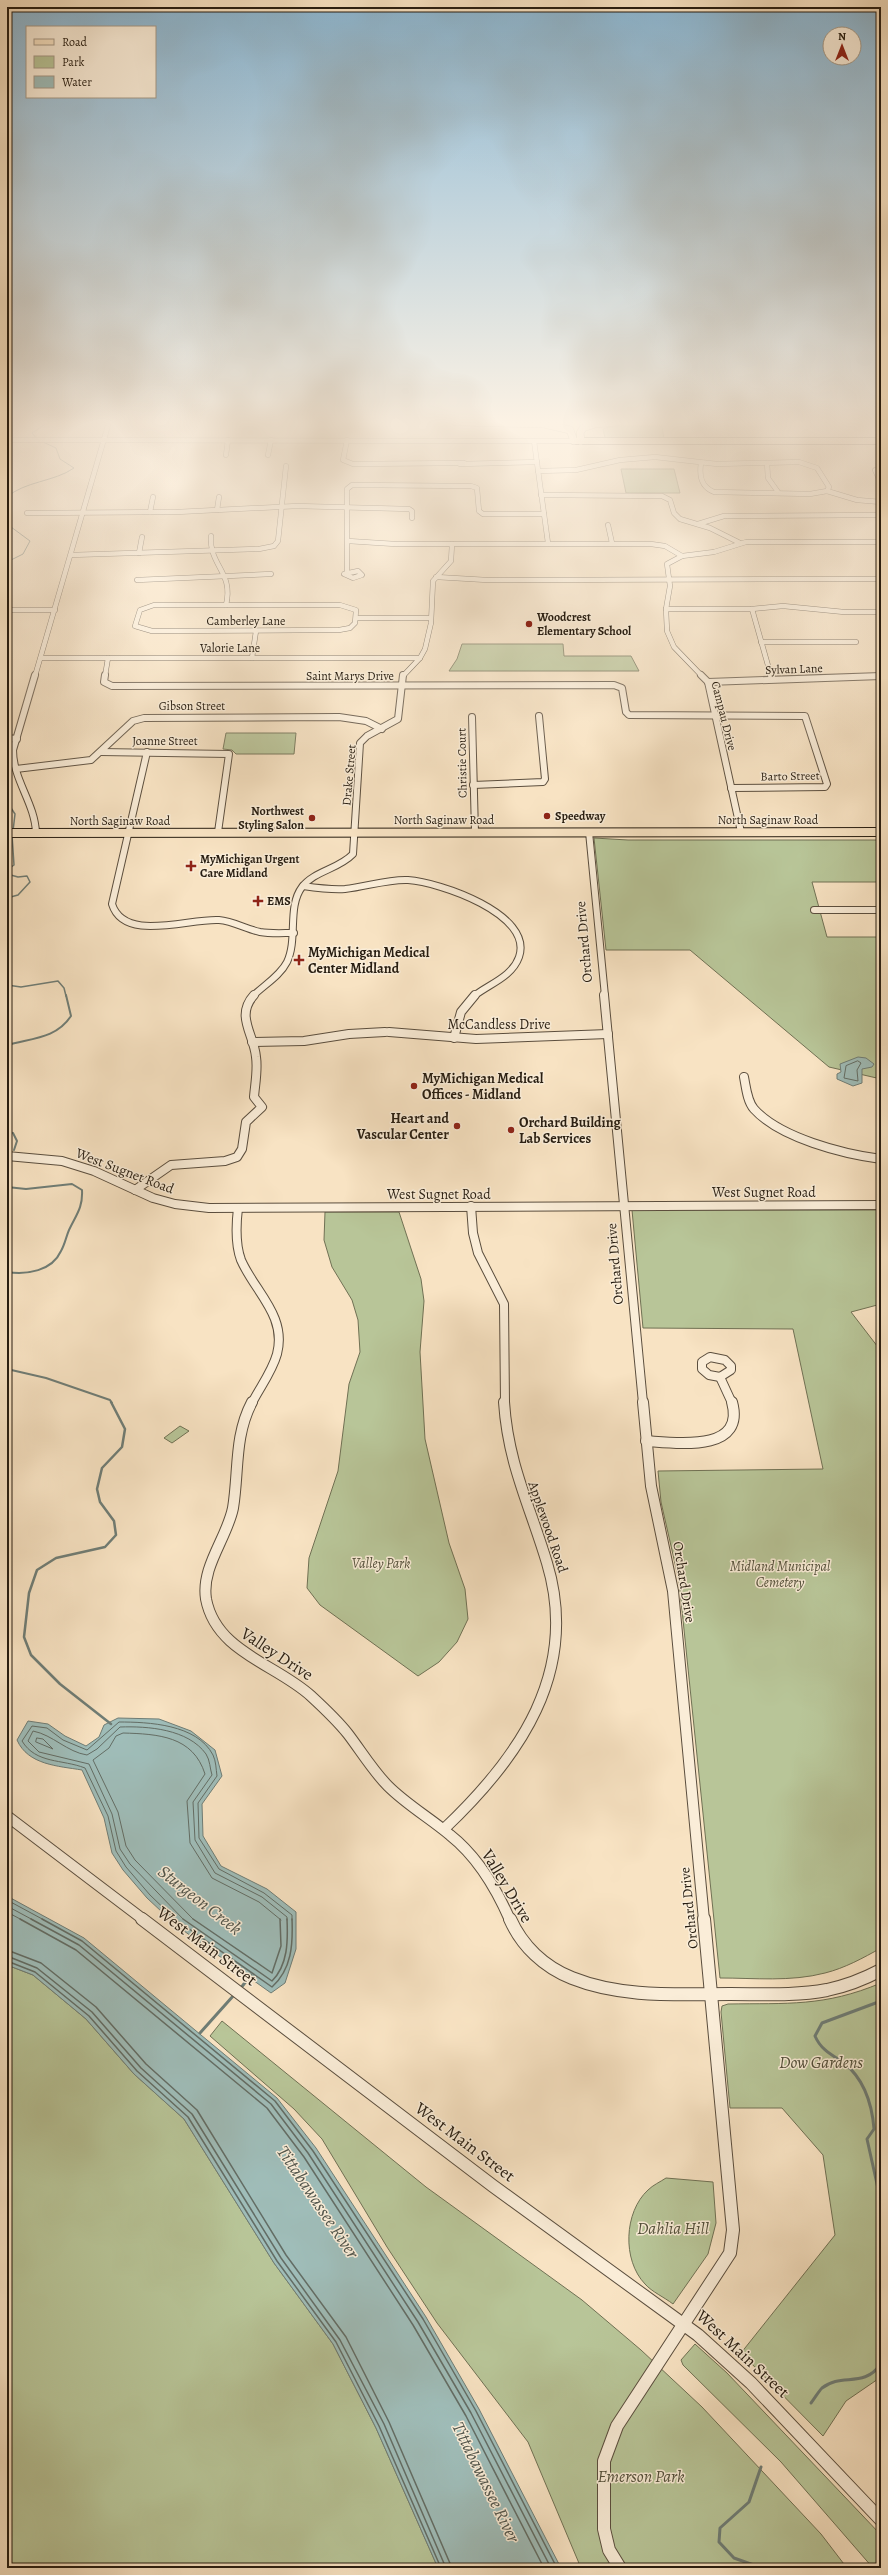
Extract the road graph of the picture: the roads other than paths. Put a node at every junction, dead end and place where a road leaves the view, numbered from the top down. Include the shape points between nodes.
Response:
1 (75, 542) edge
2 (141, 542) edge
3 (211, 542) edge
4 (277, 542) edge
5 (348, 542) edge
6 (388, 542) edge
7 (858, 542) edge
8 (548, 543) joint
9 (612, 543) joint
10 (740, 543) joint
11 (452, 544) junction
12 (210, 550) junction
13 (139, 553) junction
14 (71, 555) junction
15 (682, 556) junction
16 (347, 572) dead end
17 (271, 574) dead end
18 (225, 575) junction
19 (436, 577) junction
20 (881, 579) edge
21 (137, 580) dead end
22 (669, 580) junction
23 (226, 605) junction
24 (666, 609) junction
25 (752, 609) junction
26 (7, 610) edge
27 (55, 610) junction
28 (881, 612) edge
29 (356, 618) junction
30 (430, 618) junction
31 (256, 631) junction
32 (761, 642) junction
33 (856, 642) dead end
34 (40, 658) junction
35 (108, 658) junction
36 (252, 658) junction
37 (420, 658) junction
38 (881, 676) edge
39 (772, 679) junction
40 (708, 682) junction
41 (401, 686) junction
42 (715, 715) junction
43 (540, 716) dead end
44 (472, 717) dead end
45 (382, 729) junction
46 (7, 738) edge
47 (16, 739) junction
48 (101, 752) junction
49 (147, 752) junction
50 (16, 769) junction
51 (473, 785) junction
52 (731, 788) junction
53 (218, 832) junction
54 (355, 832) junction
55 (475, 832) junction
56 (589, 832) junction
57 (741, 832) junction
58 (881, 832) edge
59 (7, 833) edge
60 (36, 833) junction
61 (128, 833) junction
62 (303, 886) junction
63 (814, 910) dead end
64 (881, 910) edge
65 (294, 933) junction
66 (608, 1034) junction
67 (454, 1038) junction
68 (252, 1042) junction
69 (744, 1077) dead end
70 (7, 1156) edge
71 (881, 1159) edge
72 (134, 1190) junction
73 (624, 1205) junction
74 (881, 1205) edge
75 (471, 1206) junction
76 (238, 1208) junction
77 (720, 1377) dead end
78 (646, 1440) junction
79 (7, 1816) edge
80 (444, 1829) junction
81 (881, 1970) edge
82 (712, 1994) junction
83 (683, 2323) junction
84 (881, 2520) edge
85 (620, 2568) edge

1 - 14 street
2 - 13 street
3 - 12 street
4 - 12 street via 274,546
5 - 16 street
6 - 11 street
7 - 10 street
8 - 9 street
8 - 11 street
9 - 15 street via 659,545
10 - 15 street via 714,552
11 - 19 street, Drake Street via 451,561
12 - 13 street
12 - 18 street
13 - 14 street
14 - 27 street
15 - 22 street, Campau Drive via 667,564
17 - 18 street
18 - 21 street
18 - 23 street via 229,586
19 - 22 street via 472,580
19 - 30 street, Drake Street via 431,586
20 - 22 street
22 - 24 street, Campau Drive
23 - 29 street via 340,605 356,610
23 - 31 street, Camberley Lane via 148,606 140,610 137,628 152,631
24 - 25 street
24 - 40 street, Campau Drive via 667,631 674,647
25 - 28 street via 783,606 844,612
25 - 32 street
26 - 27 street
27 - 34 street
29 - 30 street
29 - 31 street, Camberley Lane via 354,626 339,630
30 - 37 street, Drake Street via 425,649
31 - 36 street
32 - 33 street
32 - 39 street
34 - 35 street, Valorie Lane
34 - 47 street
35 - 36 street, Valorie Lane
35 - 41 street, Saint Marys Drive via 104,682 112,686
36 - 37 street, Valorie Lane
37 - 41 street, Drake Street via 403,673
38 - 39 street, Sylvan Lane
39 - 40 street, Sylvan Lane
40 - 42 street, Campau Drive
41 - 42 street, Saint Marys Drive via 608,685 622,688 626,712 629,715
41 - 45 street, Drake Street via 398,719
42 - 52 street, Campau Drive
42 - 52 street, Barto Street via 800,715 807,719 827,784 825,787
43 - 51 street via 545,779 543,782
44 - 51 street, Christie Court
45 - 48 street, Gibson Street via 366,721 339,717 152,717 133,721
45 - 54 street, Drake Street via 360,743
46 - 47 street
47 - 50 street via 12,757
48 - 49 street, Joanne Street
48 - 50 street, Gibson Street via 85,761
49 - 53 street, Joanne Street via 229,754
49 - 61 street
50 - 60 street via 36,816
51 - 55 street, Christie Court
52 - 57 street, Campau Drive
53 - 54 main road, North Saginaw Road
53 - 61 main road, North Saginaw Road
54 - 55 main road, North Saginaw Road
54 - 62 street via 354,850 350,858
55 - 56 main road, North Saginaw Road
56 - 57 main road, North Saginaw Road
56 - 66 street, Orchard Drive
57 - 58 main road, North Saginaw Road
59 - 60 main road, North Saginaw Road
60 - 61 main road, North Saginaw Road
61 - 65 street via 112,904 115,914 121,919 151,927 196,920 219,920 262,932
62 - 65 street via 299,895
62 - 67 street via 339,890 392,880 423,881 473,900 510,923 521,942 518,961 504,976 466,1004
63 - 64 street
65 - 68 street via 284,968 252,998 246,1008 245,1019
66 - 67 street, McCandless Drive via 533,1038
66 - 73 street, Orchard Drive
67 - 68 street, McCandless Drive via 387,1032
68 - 72 street via 256,1059 254,1096 262,1107 246,1122 241,1152 237,1157 225,1161 171,1165
69 - 71 street via 747,1095 754,1108 776,1125 825,1147
70 - 72 street, West Sugnet Road via 43,1158 75,1164
72 - 76 street, West Sugnet Road via 175,1204
73 - 74 street, West Sugnet Road
73 - 75 street, West Sugnet Road
73 - 78 street, Orchard Drive
75 - 76 street, West Sugnet Road
75 - 80 street, Applewood Road via 474,1241 480,1258 496,1284 505,1314 505,1413 513,1462 526,1507 547,1562 557,1611 556,1636 548,1682 525,1735 491,1783
76 - 80 street, Valley Drive via 236,1232 241,1257 274,1313 279,1330 279,1344 273,1367 252,1401 240,1430 236,1492 231,1516 209,1568 206,1601 226,1639 241,1652 289,1678 313,1697 347,1732 372,1768 391,1788
77 - 78 street via 733,1410 734,1420 732,1428 723,1436 709,1441
78 - 82 street, Orchard Drive via 652,1494 673,1591
79 - 83 street, West Main Street via 493,2186
80 - 82 street, Valley Drive via 479,1865 526,1947 548,1966 571,1977 612,1990
81 - 82 street, Valley Drive via 856,1982 814,1993
82 - 83 street, Orchard Drive via 732,2211 732,2242 723,2266
83 - 84 street, West Main Street via 751,2383
83 - 85 street, Orchard Drive via 617,2426 604,2461 604,2528 609,2550

